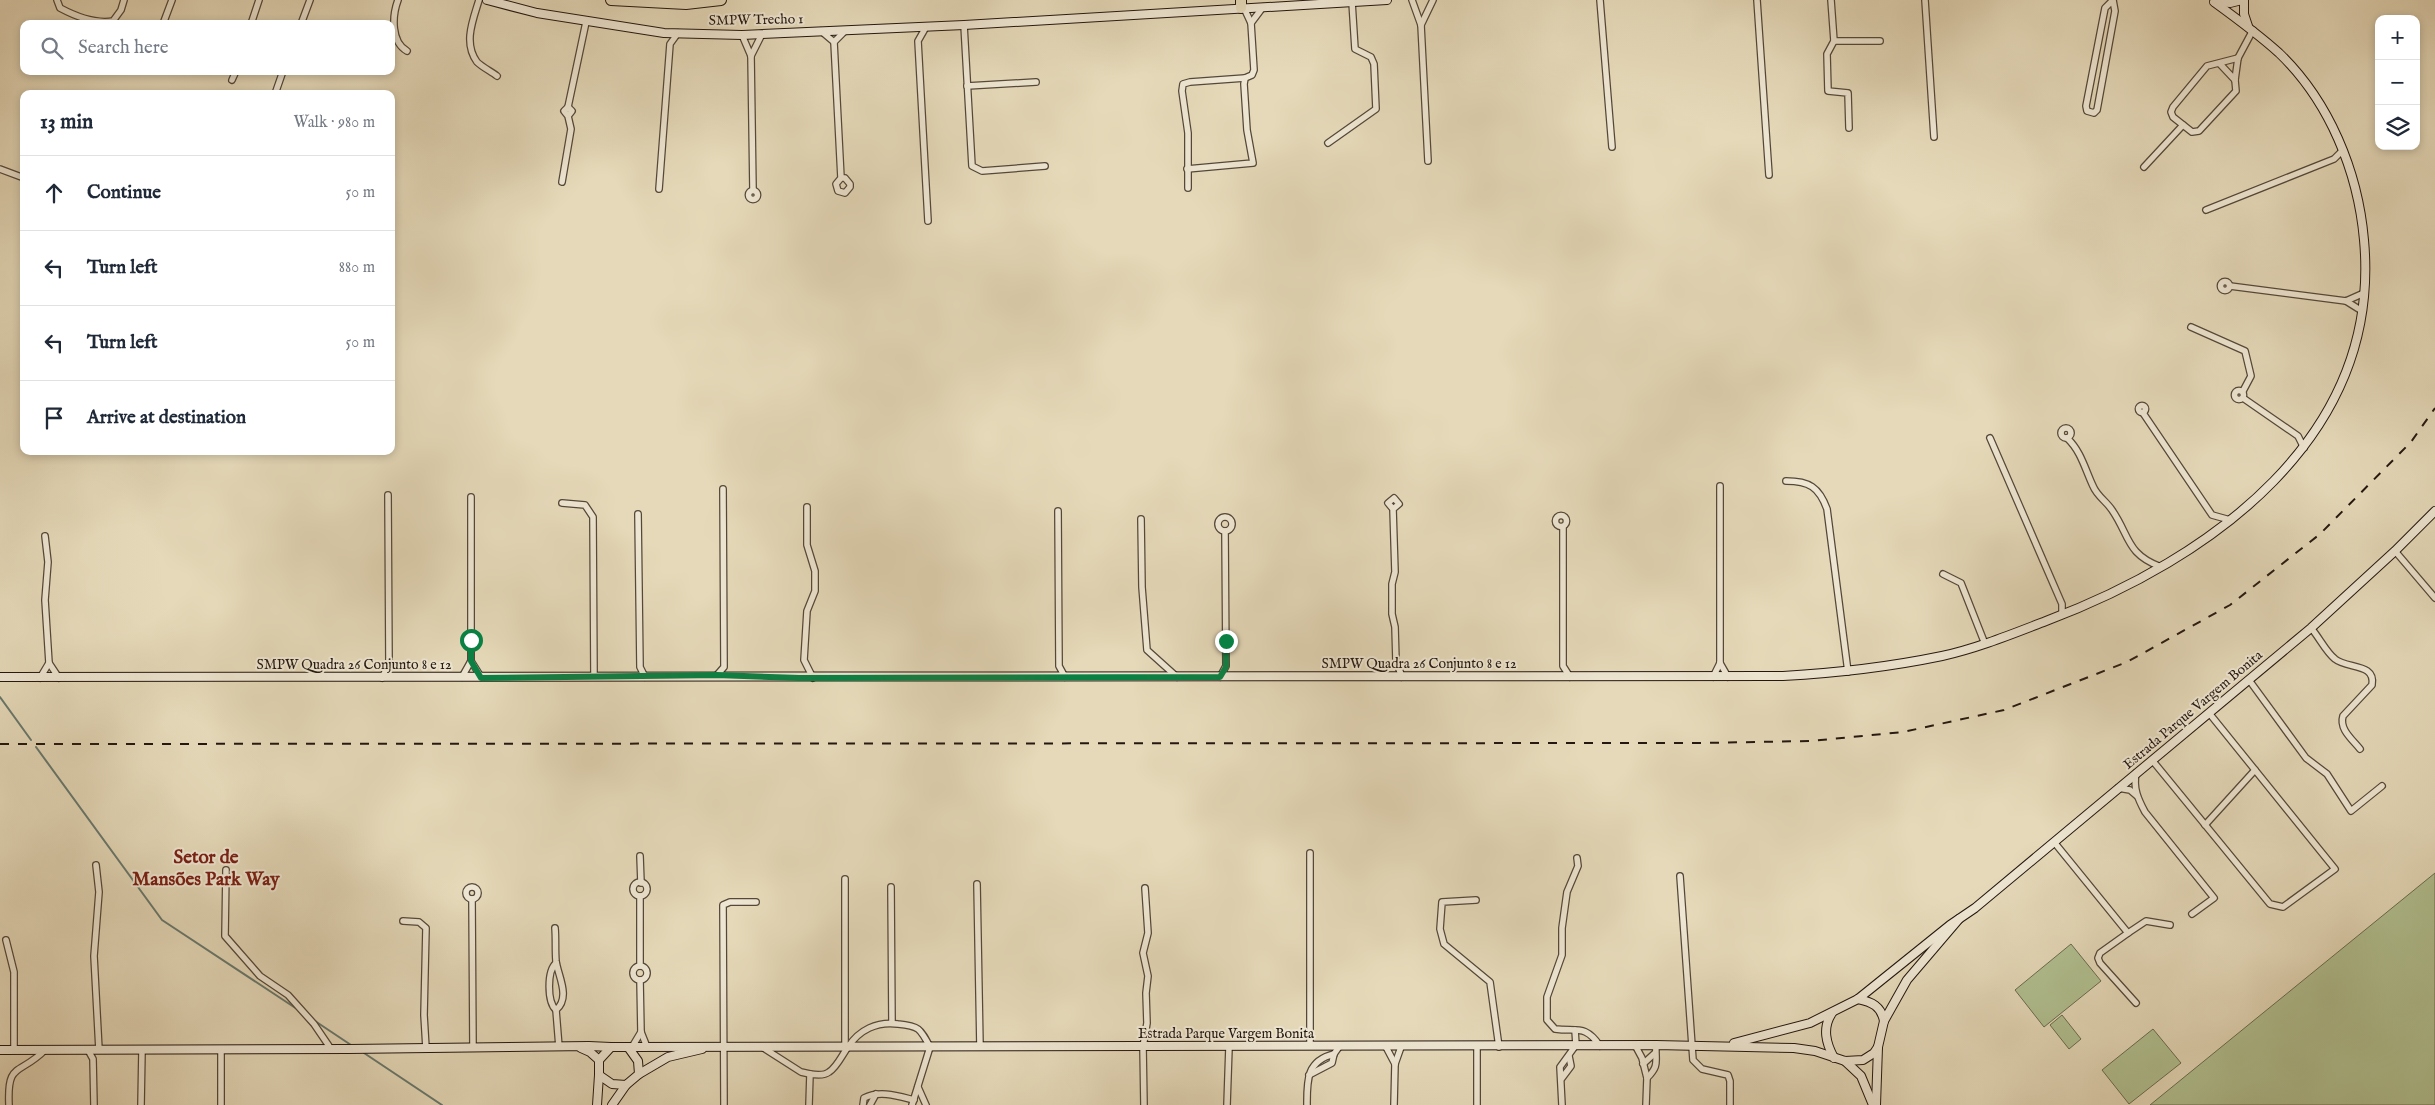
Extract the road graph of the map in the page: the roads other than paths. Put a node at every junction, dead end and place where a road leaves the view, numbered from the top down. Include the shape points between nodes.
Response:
1 (57, 0) edge
2 (124, 0) edge
3 (172, 0) edge
4 (259, 0) edge
5 (310, 0) edge
6 (398, 0) edge
7 (480, 0) edge
8 (487, 0) edge
9 (611, 0) edge
10 (721, 0) edge
11 (1387, 0) edge
12 (1412, 0) edge
13 (1432, 0) edge
14 (1757, 0) edge
15 (1831, 0) edge
16 (1925, 0) edge
17 (2113, 0) edge
18 (2243, 0) edge
19 (2212, 1) edge
20 (1352, 2) junction
21 (1602, 2) edge
22 (1244, 5) edge
23 (1263, 7) junction
24 (2104, 15) junction
25 (2114, 17) junction
26 (95, 20) edge
27 (113, 20) edge
28 (164, 20) edge
29 (253, 20) edge
30 (302, 20) edge
31 (394, 20) edge
32 (586, 22) junction
33 (1251, 23) junction
34 (964, 25) junction
35 (1421, 25) junction
36 (908, 27) junction
37 (926, 27) junction
38 (395, 28) edge
39 (2251, 29) junction
40 (847, 30) junction
41 (821, 31) junction
42 (664, 33) junction
43 (678, 33) junction
44 (762, 34) junction
45 (742, 35) junction
46 (2260, 37) junction
47 (918, 38) junction
48 (1834, 41) junction
49 (1880, 41) dead end
50 (834, 42) junction
51 (670, 44) junction
52 (2247, 44) junction
53 (2097, 48) junction
54 (2108, 50) junction
55 (408, 51) dead end
56 (751, 56) junction
57 (2238, 58) junction
58 (2220, 64) junction
59 (234, 75) edge
60 (282, 75) edge
61 (497, 76) dead end
62 (1245, 78) junction
63 (2092, 78) junction
64 (232, 80) dead end
65 (2103, 80) junction
66 (2235, 80) junction
67 (1036, 82) dead end
68 (967, 86) junction
69 (276, 90) edge
70 (2183, 125) junction
71 (1849, 128) dead end
72 (1934, 137) dead end
73 (1328, 142) dead end
74 (1612, 147) dead end
75 (2343, 150) junction
76 (2334, 159) junction
77 (1428, 161) dead end
78 (2347, 161) junction
79 (1045, 166) dead end
80 (2144, 167) dead end
81 (1187, 168) junction
82 (0, 169) edge
83 (1769, 175) dead end
84 (20, 176) edge
85 (841, 178) dead end
86 (562, 182) dead end
87 (1188, 188) dead end
88 (660, 189) dead end
89 (753, 190) dead end
90 (2206, 210) dead end
91 (928, 221) dead end
92 (2230, 286) dead end
93 (2364, 293) junction
94 (2346, 301) junction
95 (2362, 311) junction
96 (2191, 327) dead end
97 (2143, 412) dead end
98 (2298, 436) junction
99 (2313, 436) junction
100 (1990, 438) dead end
101 (2067, 438) dead end
102 (2304, 448) junction
103 (1786, 481) dead end
104 (1720, 486) dead end
105 (723, 490) dead end
106 (388, 495) dead end
107 (471, 497) dead end
108 (562, 503) dead end
109 (806, 507) dead end
110 (1393, 509) dead end
111 (1058, 511) dead end
112 (638, 514) dead end
113 (2434, 515) edge
114 (1141, 519) dead end
115 (2230, 520) junction
116 (1563, 527) dead end
117 (1225, 531) dead end
118 (45, 536) dead end
119 (2396, 551) junction
120 (2161, 567) junction
121 (1943, 574) dead end
122 (2435, 598) edge
123 (2062, 606) junction
124 (2071, 612) junction
125 (2062, 615) junction
126 (2311, 628) junction
127 (1985, 644) junction
128 (471, 661) junction
129 (49, 663) junction
130 (1720, 663) junction
131 (389, 664) junction
132 (805, 664) junction
133 (1396, 665) junction
134 (640, 666) junction
135 (1059, 666) junction
136 (1563, 666) junction
137 (1226, 667) junction
138 (724, 668) junction
139 (1848, 672) junction
140 (717, 675) junction
141 (730, 676) junction
142 (0, 677) edge
143 (462, 677) junction
144 (594, 677) junction
145 (633, 677) junction
146 (645, 677) junction
147 (1051, 677) junction
148 (1065, 677) junction
149 (1177, 677) junction
150 (1220, 677) junction
151 (1232, 677) junction
152 (1389, 677) junction
153 (1402, 677) junction
154 (1553, 677) junction
155 (1570, 677) junction
156 (1728, 677) junction
157 (40, 678) junction
158 (59, 678) junction
159 (382, 678) junction
160 (396, 678) junction
161 (481, 678) junction
162 (799, 678) junction
163 (813, 678) junction
164 (1713, 678) junction
165 (2249, 680) junction
166 (2209, 713) junction
167 (2360, 749) dead end
168 (2152, 760) junction
169 (2255, 770) junction
170 (2136, 774) junction
171 (2382, 786) dead end
172 (2118, 788) junction
173 (2136, 796) junction
174 (2205, 826) junction
175 (2054, 842) junction
176 (1310, 853) dead end
177 (640, 856) dead end
178 (1577, 858) dead end
179 (96, 865) dead end
180 (226, 870) dead end
181 (1680, 876) dead end
182 (844, 879) dead end
183 (641, 883) junction
184 (977, 884) dead end
185 (891, 887) dead end
186 (1145, 888) dead end
187 (640, 896) junction
188 (472, 899) dead end
189 (1476, 900) dead end
190 (756, 902) dead end
191 (2192, 914) dead end
192 (1959, 919) junction
193 (402, 920) dead end
194 (2170, 925) dead end
195 (556, 928) dead end
196 (2128, 933) junction
197 (6, 940) dead end
198 (556, 963) junction
199 (640, 966) junction
200 (640, 980) junction
201 (1858, 999) junction
202 (2136, 1003) dead end
203 (556, 1010) junction
204 (1832, 1013) junction
205 (1884, 1021) junction
206 (892, 1023) junction
207 (1575, 1030) junction
208 (641, 1032) junction
209 (1635, 1045) junction
210 (847, 1046) junction
211 (1310, 1046) junction
212 (1576, 1046) junction
213 (1600, 1046) junction
214 (1722, 1046) junction
215 (559, 1047) junction
216 (576, 1047) junction
217 (611, 1047) junction
218 (630, 1047) junction
219 (648, 1047) junction
220 (727, 1047) junction
221 (762, 1047) junction
222 (930, 1047) junction
223 (980, 1047) junction
224 (1143, 1047) junction
225 (1229, 1047) junction
226 (1339, 1047) junction
227 (1386, 1047) junction
228 (1401, 1047) junction
229 (1477, 1047) junction
230 (1499, 1047) junction
231 (1692, 1047) junction
232 (1878, 1047) junction
233 (426, 1048) junction
234 (473, 1048) junction
235 (331, 1049) junction
236 (1656, 1049) junction
237 (0, 1050) edge
238 (14, 1050) junction
239 (45, 1050) junction
240 (88, 1050) junction
241 (100, 1050) junction
242 (142, 1050) junction
243 (222, 1050) junction
244 (1334, 1054) junction
245 (1569, 1056) junction
246 (1834, 1058) junction
247 (93, 1059) junction
248 (599, 1060) junction
249 (1845, 1061) junction
250 (1395, 1064) junction
251 (1643, 1064) junction
252 (639, 1074) junction
253 (810, 1074) junction
254 (599, 1075) junction
255 (1309, 1075) junction
256 (1562, 1078) junction
257 (1647, 1078) junction
258 (626, 1085) junction
259 (918, 1087) junction
260 (876, 1094) junction
261 (913, 1103) edge
262 (9, 1105) edge
263 (94, 1105) edge
264 (141, 1105) edge
265 (221, 1105) edge
266 (597, 1105) edge
267 (612, 1105) edge
268 (724, 1105) edge
269 (809, 1105) edge
270 (863, 1105) edge
271 (870, 1105) edge
272 (926, 1105) edge
273 (1144, 1105) edge
274 (1227, 1105) edge
275 (1307, 1105) edge
276 (1394, 1105) edge
277 (1477, 1105) edge
278 (1562, 1105) edge
279 (1646, 1105) edge
280 (1730, 1105) edge
281 (1875, 1105) edge

1 - 26 street via 60,8
2 - 27 street
3 - 28 street
4 - 29 street
5 - 30 street
6 - 31 street
7 - 61 street via 470,31 471,46 478,62
8 - 32 street, SMPW Trecho 1
9 - 10 highway via 686,4
11 - 20 street, SMPW Trecho 1
12 - 35 street
13 - 35 street
14 - 83 street
15 - 48 street
16 - 72 street
17 - 24 street via 2105,8
17 - 25 street
18 - 19 street via 2230,3
18 - 39 street via 2244,14
19 - 39 street, SMPW Quadra 26 Conjunto 8 e 12
20 - 23 street, SMPW Trecho 1
20 - 73 street via 1355,49 1371,57 1374,64 1376,109
21 - 74 street
22 - 23 street, SMPW Trecho 1
22 - 33 street
22 - 34 street, SMPW Trecho 1
23 - 33 street
24 - 25 street
24 - 53 street
25 - 54 street
32 - 42 street, SMPW Trecho 1
32 - 86 street via 568,107 572,111 568,116 571,132
33 - 62 street via 1254,70
34 - 37 street, SMPW Trecho 1
34 - 68 street
35 - 77 street
36 - 37 street, SMPW Trecho 1
36 - 40 street, SMPW Trecho 1
36 - 47 street
37 - 47 street
38 - 55 street via 399,46
39 - 46 street, SMPW Quadra 26 Conjunto 8 e 12
39 - 52 street
40 - 41 street, SMPW Trecho 1
40 - 50 street
41 - 44 street, SMPW Trecho 1
41 - 50 street
42 - 43 street, SMPW Trecho 1
42 - 51 street
43 - 45 street, SMPW Trecho 1
43 - 51 street
44 - 45 street, SMPW Trecho 1
44 - 56 street
45 - 56 street
46 - 52 street
46 - 75 street, SMPW Quadra 26 Conjunto 8 e 12 via 2280,54 2312,93
47 - 91 street
48 - 49 street
48 - 71 street via 1827,54 1828,91 1848,93
50 - 85 street
51 - 88 street
52 - 57 street
53 - 54 street
53 - 63 street
54 - 65 street
56 - 89 street
57 - 58 street
57 - 66 street
58 - 66 street
58 - 70 street via 2207,66 2173,107 2171,114
59 - 64 street
60 - 69 street
62 - 81 street via 1183,84 1188,133
62 - 81 street via 1247,130 1253,163
63 - 65 street
63 - 65 street via 2086,109 2094,113 2098,110
66 - 70 street via 2236,91 2199,131 2192,132
67 - 68 street
68 - 79 street via 972,166 982,171
70 - 80 street
75 - 76 street
75 - 78 street, SMPW Quadra 26 Conjunto 8 e 12
76 - 78 street
76 - 90 street
78 - 93 street, SMPW Quadra 26 Conjunto 8 e 12 via 2359,202 2363,231
81 - 87 street
82 - 84 street
92 - 94 street
93 - 94 street
93 - 95 street, SMPW Quadra 26 Conjunto 8 e 12
94 - 95 street
95 - 99 street, SMPW Quadra 26 Conjunto 8 e 12 via 2339,388
96 - 98 street via 2245,350 2251,376 2243,395
97 - 115 street via 2212,515
98 - 99 street
98 - 102 street
99 - 102 street, SMPW Quadra 26 Conjunto 8 e 12
100 - 123 street
101 - 120 street via 2074,444 2093,487 2118,518 2126,539 2140,556
102 - 115 street, SMPW Quadra 26 Conjunto 8 e 12 via 2272,486
103 - 139 street via 1813,486 1826,509
104 - 130 street
105 - 138 street
106 - 131 street
107 - 128 street
108 - 144 street via 585,505 593,517
109 - 132 street via 807,545 815,571 815,591 806,615
110 - 133 street via 1395,572 1392,614 1396,627
111 - 135 street
112 - 134 street
113 - 119 street, Estrada Parque Vargem Bonita
114 - 149 street via 1147,650
115 - 120 street, SMPW Quadra 26 Conjunto 8 e 12
116 - 136 street
117 - 137 street
118 - 129 street via 48,562 44,600
119 - 122 street
119 - 126 street, Estrada Parque Vargem Bonita
120 - 124 street, SMPW Quadra 26 Conjunto 8 e 12
121 - 127 street via 1961,583
123 - 124 street
123 - 125 street
124 - 125 street, SMPW Quadra 26 Conjunto 8 e 12
125 - 127 street, SMPW Quadra 26 Conjunto 8 e 12
126 - 165 street, Estrada Parque Vargem Bonita
126 - 167 street via 2335,659 2364,668 2372,677 2372,685 2341,722
127 - 139 street, SMPW Quadra 26 Conjunto 8 e 12 via 1942,656
128 - 143 street
128 - 161 street
129 - 157 street
129 - 158 street
130 - 156 street
130 - 164 street
131 - 159 street
131 - 160 street
132 - 162 street
132 - 163 street
133 - 152 street
133 - 153 street
134 - 145 street
134 - 146 street
135 - 147 street
135 - 148 street
136 - 154 street
136 - 155 street
137 - 150 street
137 - 151 street
138 - 140 street
138 - 141 street
139 - 156 street, SMPW Quadra 26 Conjunto 8 e 12
140 - 141 street, SMPW Quadra 26 Conjunto 8 e 12
140 - 146 street, SMPW Quadra 26 Conjunto 8 e 12
141 - 162 street, SMPW Quadra 26 Conjunto 8 e 12
142 - 157 street, SMPW Quadra 26 Conjunto 8 e 12
143 - 160 street, SMPW Quadra 26 Conjunto 8 e 12
143 - 161 street, SMPW Quadra 26 Conjunto 8 e 12
144 - 145 street, SMPW Quadra 26 Conjunto 8 e 12
144 - 161 street, SMPW Quadra 26 Conjunto 8 e 12
145 - 146 street, SMPW Quadra 26 Conjunto 8 e 12
147 - 148 street, SMPW Quadra 26 Conjunto 8 e 12
147 - 163 street, SMPW Quadra 26 Conjunto 8 e 12
148 - 149 street, SMPW Quadra 26 Conjunto 8 e 12
149 - 150 street, SMPW Quadra 26 Conjunto 8 e 12
150 - 151 street, SMPW Quadra 26 Conjunto 8 e 12
151 - 152 street, SMPW Quadra 26 Conjunto 8 e 12
152 - 153 street, SMPW Quadra 26 Conjunto 8 e 12
153 - 154 street, SMPW Quadra 26 Conjunto 8 e 12
154 - 155 street, SMPW Quadra 26 Conjunto 8 e 12
155 - 164 street, SMPW Quadra 26 Conjunto 8 e 12
156 - 164 street, SMPW Quadra 26 Conjunto 8 e 12
157 - 158 street, SMPW Quadra 26 Conjunto 8 e 12
158 - 159 street, SMPW Quadra 26 Conjunto 8 e 12
159 - 160 street, SMPW Quadra 26 Conjunto 8 e 12
162 - 163 street, SMPW Quadra 26 Conjunto 8 e 12
165 - 166 street, Estrada Parque Vargem Bonita
165 - 171 street via 2306,758 2327,774 2351,811
166 - 168 street, Estrada Parque Vargem Bonita
166 - 169 street
168 - 170 street, Estrada Parque Vargem Bonita
168 - 174 street
169 - 174 street
169 - 174 street via 2335,869 2284,907 2270,904
170 - 172 street, Estrada Parque Vargem Bonita
170 - 173 street
172 - 173 street via 2130,790
172 - 175 street, Estrada Parque Vargem Bonita
173 - 191 street via 2145,812 2214,898
175 - 192 street, Estrada Parque Vargem Bonita
175 - 196 street
176 - 211 street
177 - 183 street
178 - 207 street via 1578,866 1567,892 1562,955 1547,997 1550,1025 1555,1029
179 - 241 street via 99,892 94,956
180 - 235 street via 225,936 260,976 288,995
181 - 231 street
182 - 210 street
183 - 187 street via 647,889
183 - 187 street via 634,885 633,890
184 - 223 street
185 - 206 street
186 - 224 street via 1148,933 1143,953 1148,976 1148,1023
187 - 199 street
188 - 234 street
189 - 230 street via 1442,902 1440,929 1444,944 1490,982
190 - 220 street via 723,904
192 - 201 street, Estrada Parque Vargem Bonita
192 - 205 street, Estrada Parque Vargem Bonita via 1907,980
193 - 233 street via 423,923 426,928
194 - 196 street via 2146,921
195 - 198 street
196 - 202 street via 2100,953 2098,958
197 - 238 street via 14,972
198 - 203 street via 550,982 552,1005
198 - 203 street via 563,992
199 - 200 street via 647,973
199 - 200 street via 633,972 634,977
200 - 208 street
201 - 204 street, Estrada Parque Vargem Bonita
201 - 205 street via 1877,1006
203 - 215 street
204 - 214 street, Estrada Parque Vargem Bonita via 1790,1030
204 - 246 street via 1826,1029 1826,1041
205 - 232 street, Estrada Parque Vargem Bonita
206 - 210 street via 868,1028
206 - 222 street via 921,1030
207 - 212 street
207 - 213 street via 1590,1034
208 - 218 street
208 - 219 street
209 - 213 street, Estrada Parque Vargem Bonita
209 - 236 street, Estrada Parque Vargem Bonita
209 - 251 street
210 - 221 street, Estrada Parque Vargem Bonita
210 - 222 street, Estrada Parque Vargem Bonita
210 - 253 street via 829,1072
211 - 225 street, Estrada Parque Vargem Bonita
211 - 226 street, Estrada Parque Vargem Bonita
212 - 213 street, Estrada Parque Vargem Bonita
212 - 230 street, Estrada Parque Vargem Bonita
212 - 245 street
214 - 231 street, Estrada Parque Vargem Bonita
214 - 246 street, Estrada Parque Vargem Bonita via 1799,1048
215 - 216 street
215 - 234 street
216 - 217 street
216 - 248 street via 590,1052
217 - 218 street
217 - 248 street
218 - 219 street, Estrada Parque Vargem Bonita
218 - 252 street via 638,1061
219 - 220 street, Estrada Parque Vargem Bonita
220 - 221 street, Estrada Parque Vargem Bonita
220 - 252 street, Estrada Parque Vargem Bonita via 700,1049 668,1057
220 - 268 street
221 - 253 street
222 - 223 street, Estrada Parque Vargem Bonita
222 - 259 street
223 - 224 street, Estrada Parque Vargem Bonita
224 - 225 street, Estrada Parque Vargem Bonita
224 - 273 street
225 - 274 street
226 - 227 street, Estrada Parque Vargem Bonita
226 - 244 street
227 - 228 street, Estrada Parque Vargem Bonita
227 - 250 street
228 - 229 street, Estrada Parque Vargem Bonita
228 - 250 street
229 - 230 street, Estrada Parque Vargem Bonita
229 - 277 street
231 - 236 street, Estrada Parque Vargem Bonita
231 - 280 street via 1693,1060 1698,1066 1725,1073 1729,1078
232 - 249 street, Estrada Parque Vargem Bonita via 1863,1060
232 - 281 street
233 - 234 street
233 - 235 street
235 - 243 street
236 - 251 street
236 - 257 street via 1658,1062
237 - 238 street
238 - 239 street
239 - 240 street
239 - 262 street via 12,1074 8,1083
240 - 241 street
240 - 247 street
241 - 242 street
241 - 247 street
242 - 243 street
242 - 264 street
243 - 265 street
244 - 255 street via 1320,1058
244 - 255 street via 1332,1063
245 - 256 street via 1571,1066
245 - 256 street via 1560,1067
246 - 249 street, Estrada Parque Vargem Bonita
247 - 263 street
248 - 254 street
249 - 281 street via 1861,1076
250 - 276 street
251 - 257 street
252 - 258 street
253 - 269 street
254 - 258 street via 612,1084
254 - 266 street
255 - 275 street
256 - 278 street
257 - 279 street
258 - 267 street
259 - 261 street
259 - 272 street
260 - 261 street via 899,1096
260 - 270 street via 864,1098
260 - 271 street

